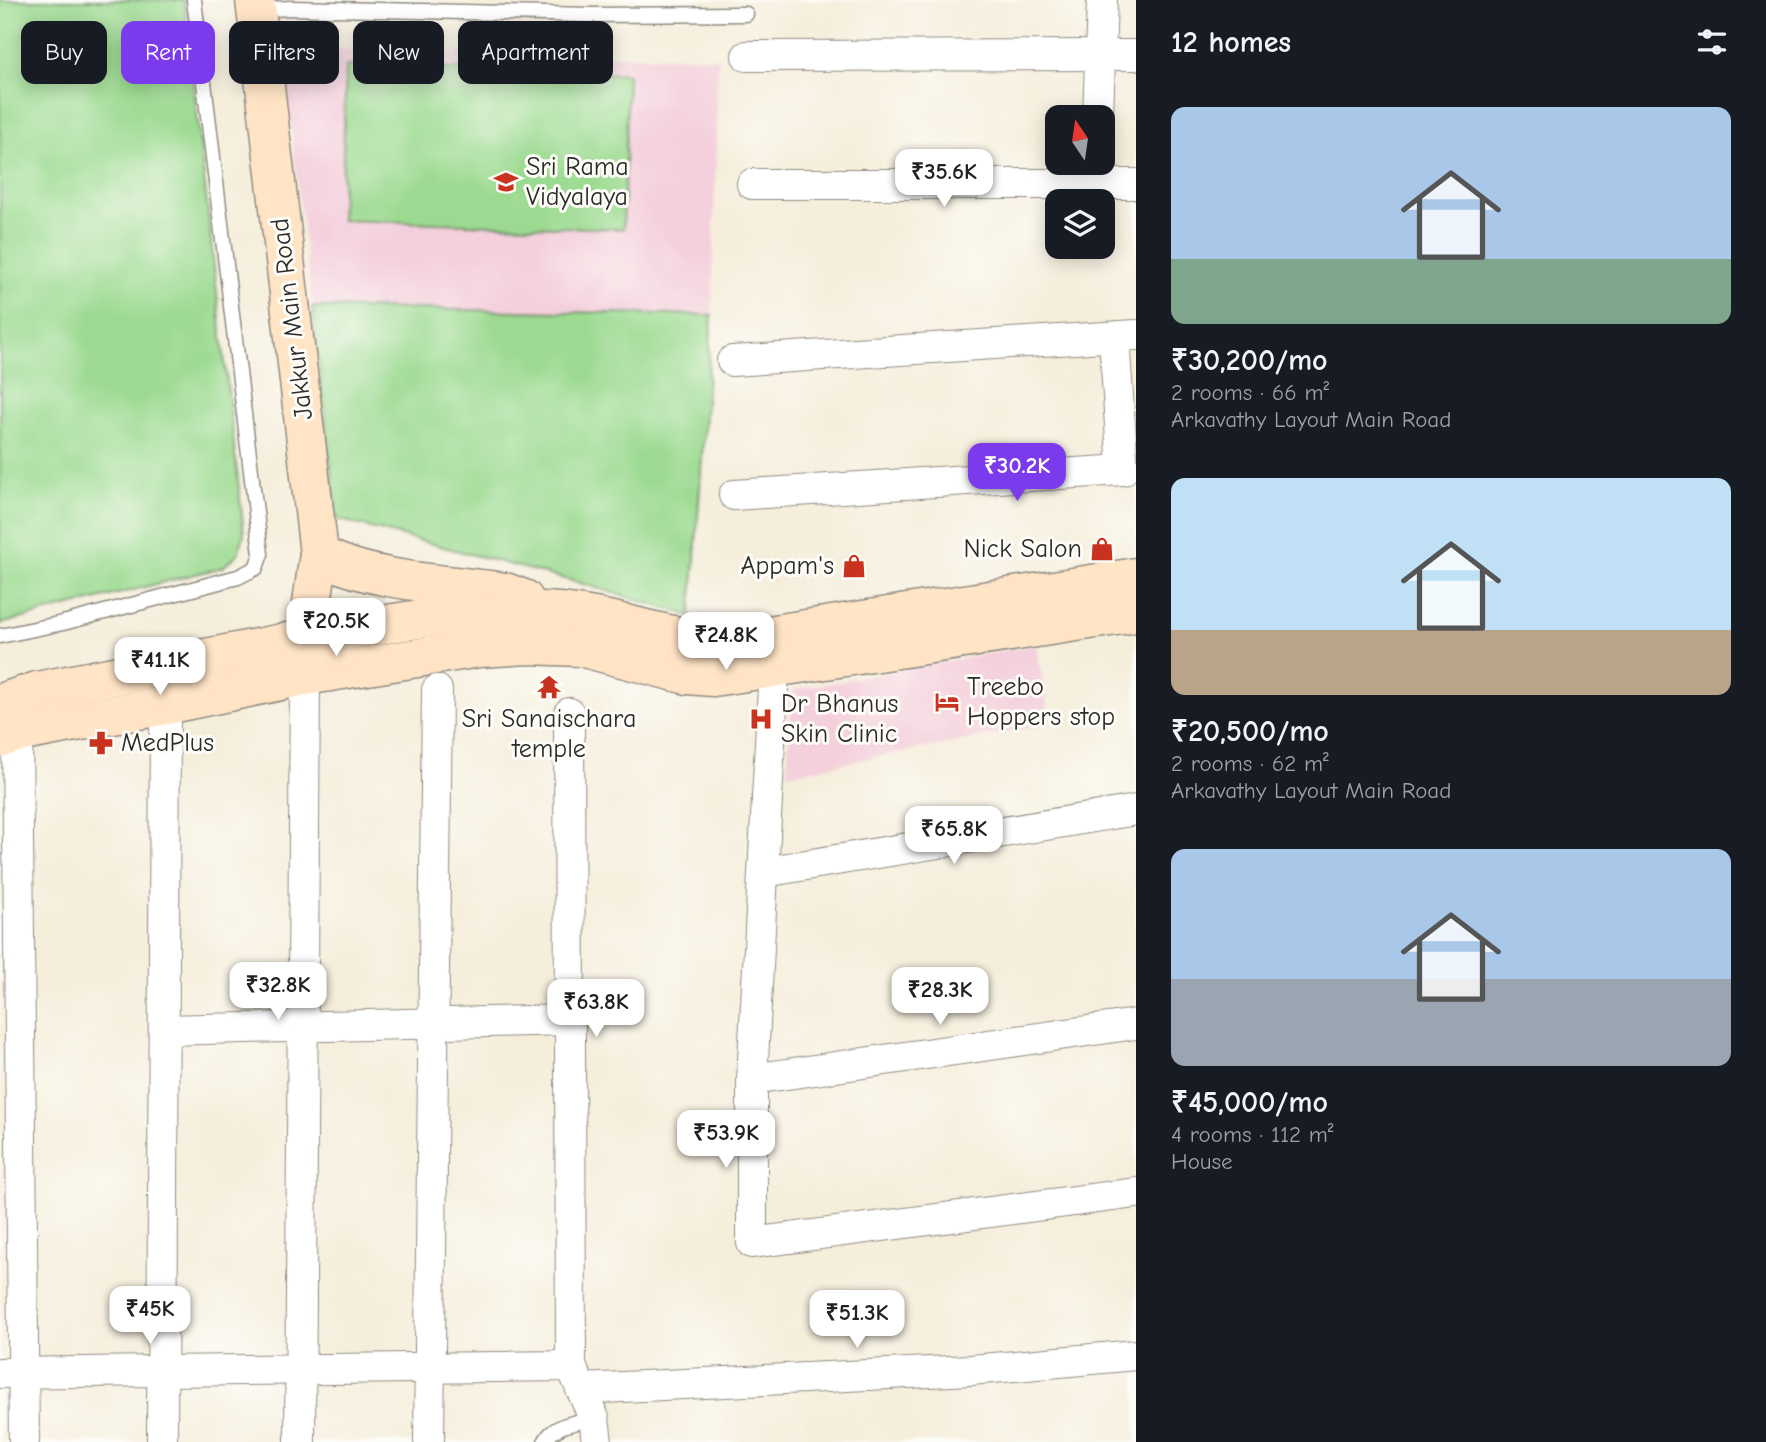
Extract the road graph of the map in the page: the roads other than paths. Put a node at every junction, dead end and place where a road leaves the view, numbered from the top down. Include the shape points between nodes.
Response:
1 (194, 0) edge
2 (592, 0) edge
3 (1102, 0) edge
4 (256, 5) edge
5 (449, 6) edge
6 (746, 14) dead end
7 (592, 15) junction
8 (1100, 55) junction
9 (1136, 55) edge
10 (747, 56) dead end
11 (1098, 105) edge
12 (1062, 175) edge
13 (1101, 175) edge
14 (752, 184) dead end
15 (1136, 184) edge
16 (1125, 336) edge
17 (733, 361) dead end
18 (734, 495) dead end
19 (319, 554) junction
20 (1136, 577) edge
21 (556, 611) junction
22 (1136, 613) edge
23 (0, 636) edge
24 (307, 638) junction
25 (774, 668) junction
26 (305, 676) junction
27 (438, 690) dead end
28 (165, 705) junction
29 (569, 713) dead end
30 (6, 725) edge
31 (1136, 810) edge
32 (764, 872) junction
33 (570, 1020) junction
34 (433, 1023) junction
35 (1136, 1024) edge
36 (303, 1026) junction
37 (164, 1030) junction
38 (752, 1079) junction
39 (1136, 1193) edge
40 (1136, 1354) edge
41 (430, 1368) junction
42 (301, 1369) junction
43 (162, 1371) junction
44 (12, 1373) edge
45 (576, 1377) junction
46 (595, 1430) edge
47 (24, 1442) edge
48 (162, 1442) edge
49 (300, 1442) edge
50 (429, 1442) edge
51 (545, 1442) edge

1 - 23 lane via 261,554 256,568 237,577
2 - 7 lane
3 - 8 street
4 - 5 lane
4 - 19 main road, Jakkur Main Road
5 - 7 lane
6 - 7 lane
8 - 9 street
8 - 10 street
8 - 11 street
12 - 14 street
13 - 15 street
16 - 17 street
16 - 18 street via 1124,470
19 - 21 main road via 364,573 505,592
19 - 24 main road, Jakkur Main Road
20 - 21 main road via 724,642 693,640
21 - 24 main road via 457,615
22 - 25 main road
24 - 26 main road, Jakkur Main Road
24 - 30 main road via 37,691
25 - 26 main road via 713,677 687,675 580,647 528,645 427,655
25 - 32 street
26 - 28 main road
26 - 36 street
27 - 34 street
28 - 30 main road
28 - 37 street
29 - 33 street
30 - 44 street
31 - 32 street
32 - 38 street
33 - 34 street
33 - 45 street
34 - 36 street
34 - 41 street
35 - 38 street
36 - 37 street
36 - 42 street
37 - 43 street
38 - 39 street via 752,1243
40 - 45 street via 971,1370
41 - 42 street
41 - 45 street
41 - 50 street
42 - 43 street
42 - 49 street
43 - 44 street
43 - 48 street
44 - 47 street
45 - 46 street
46 - 51 lane via 556,1428

